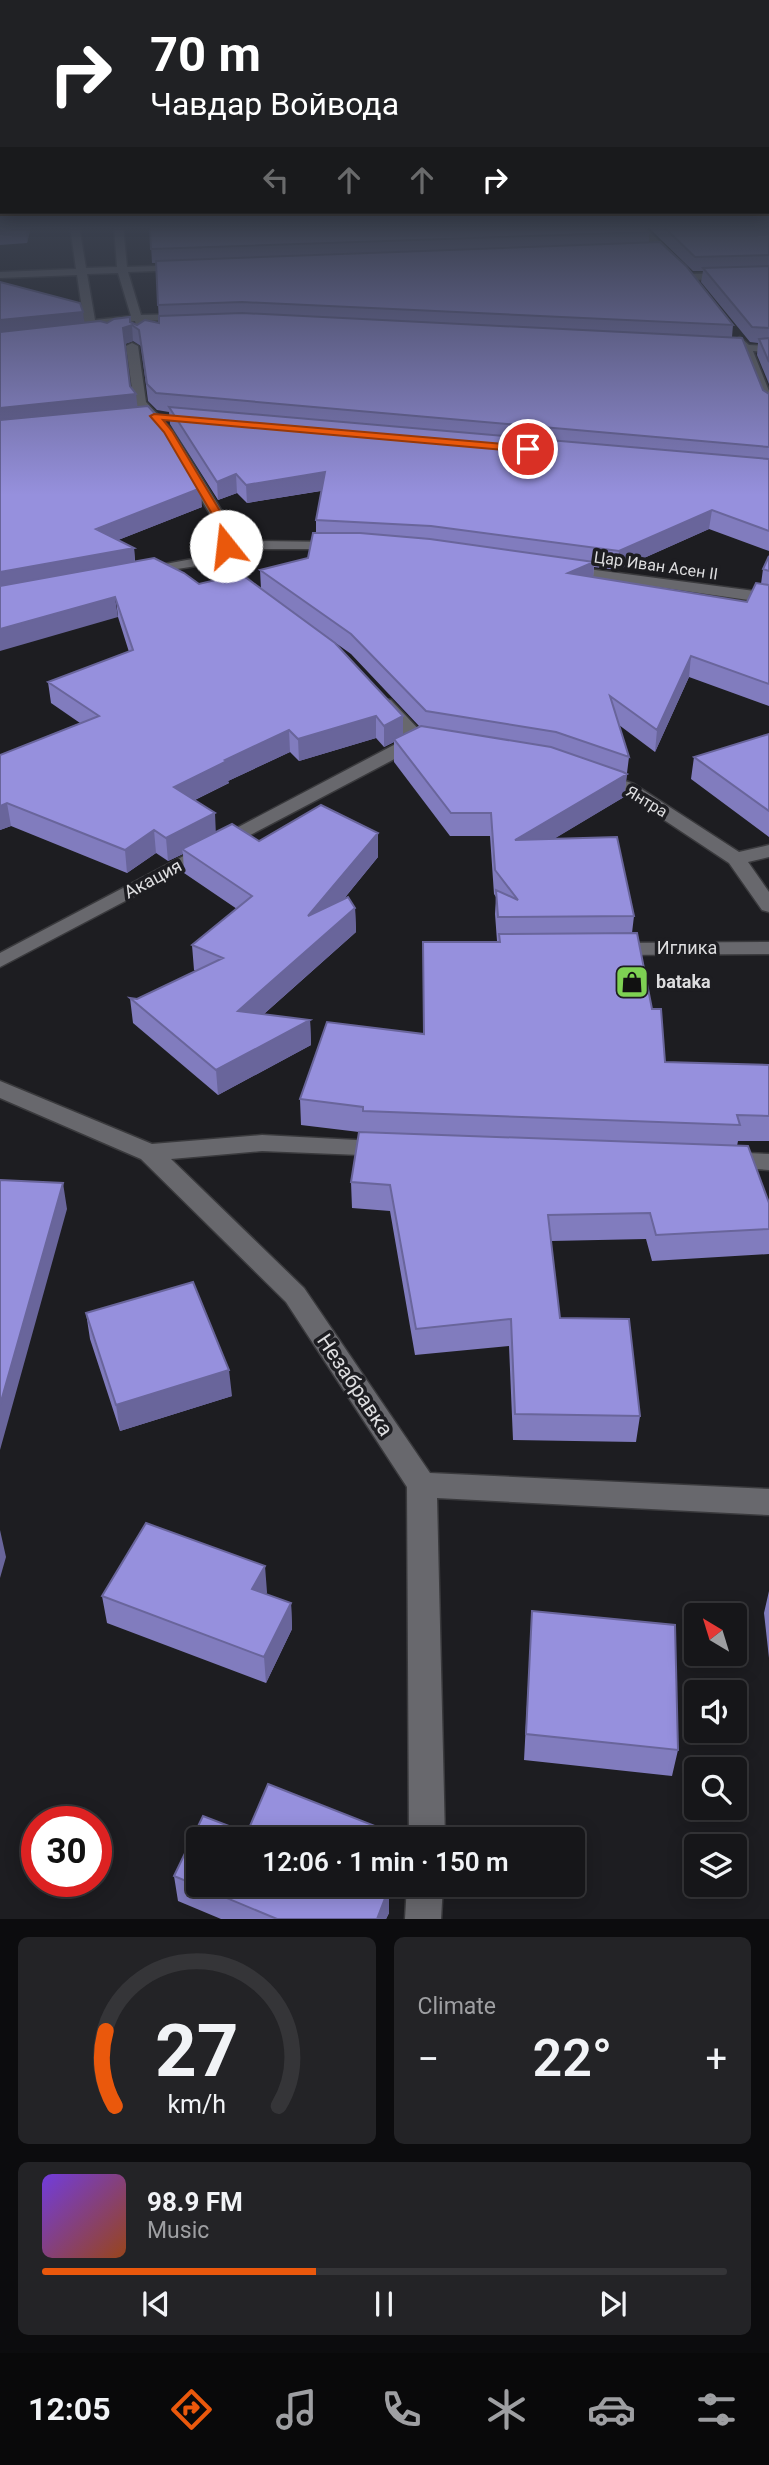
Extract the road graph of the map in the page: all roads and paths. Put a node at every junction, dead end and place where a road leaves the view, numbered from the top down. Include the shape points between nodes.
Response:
1 (88, 316) edge
2 (138, 316) edge
3 (197, 320) edge
4 (140, 322) junction
5 (90, 324) junction
6 (741, 335) edge
7 (119, 339) junction
8 (704, 346) edge
9 (746, 348) junction
10 (769, 349) edge
11 (769, 406) edge
12 (161, 417) junction
13 (131, 418) edge
14 (360, 546) edge
15 (219, 558) junction
16 (552, 569) edge
17 (128, 575) edge
18 (769, 598) edge
19 (268, 604) edge
20 (371, 689) edge
21 (418, 738) junction
22 (459, 746) edge
23 (584, 771) edge
24 (769, 850) edge
25 (736, 859) junction
26 (769, 906) edge
27 (769, 948) edge
28 (589, 949) edge
29 (0, 961) edge
30 (0, 1089) edge
31 (413, 1149) edge
32 (150, 1153) junction
33 (701, 1159) edge
34 (769, 1162) edge
35 (422, 1485) junction
36 (769, 1502) edge
37 (427, 1827) edge
38 (424, 1897) edge
39 (423, 1919) edge

1 - 5 street
2 - 4 street
3 - 4 street
4 - 5 street
4 - 7 street
4 - 7 street
5 - 7 street
5 - 7 street via 66,331
6 - 9 street
7 - 12 street via 140,403
8 - 9 street
9 - 10 street
9 - 11 street
12 - 13 street
12 - 15 street via 227,531
14 - 15 street via 257,545
15 - 17 street
15 - 19 street via 236,579
16 - 18 street, Цар Иван Асен II
20 - 21 street
21 - 22 street
21 - 29 street, Акация
23 - 25 street, Янтра via 628,788
24 - 25 street
25 - 26 street, Янтра
27 - 28 street, Иглика
30 - 32 street, Незабравка
31 - 32 street via 262,1143
32 - 35 street, Незабравка via 295,1295
33 - 34 street
35 - 36 street
35 - 37 street
38 - 39 street

